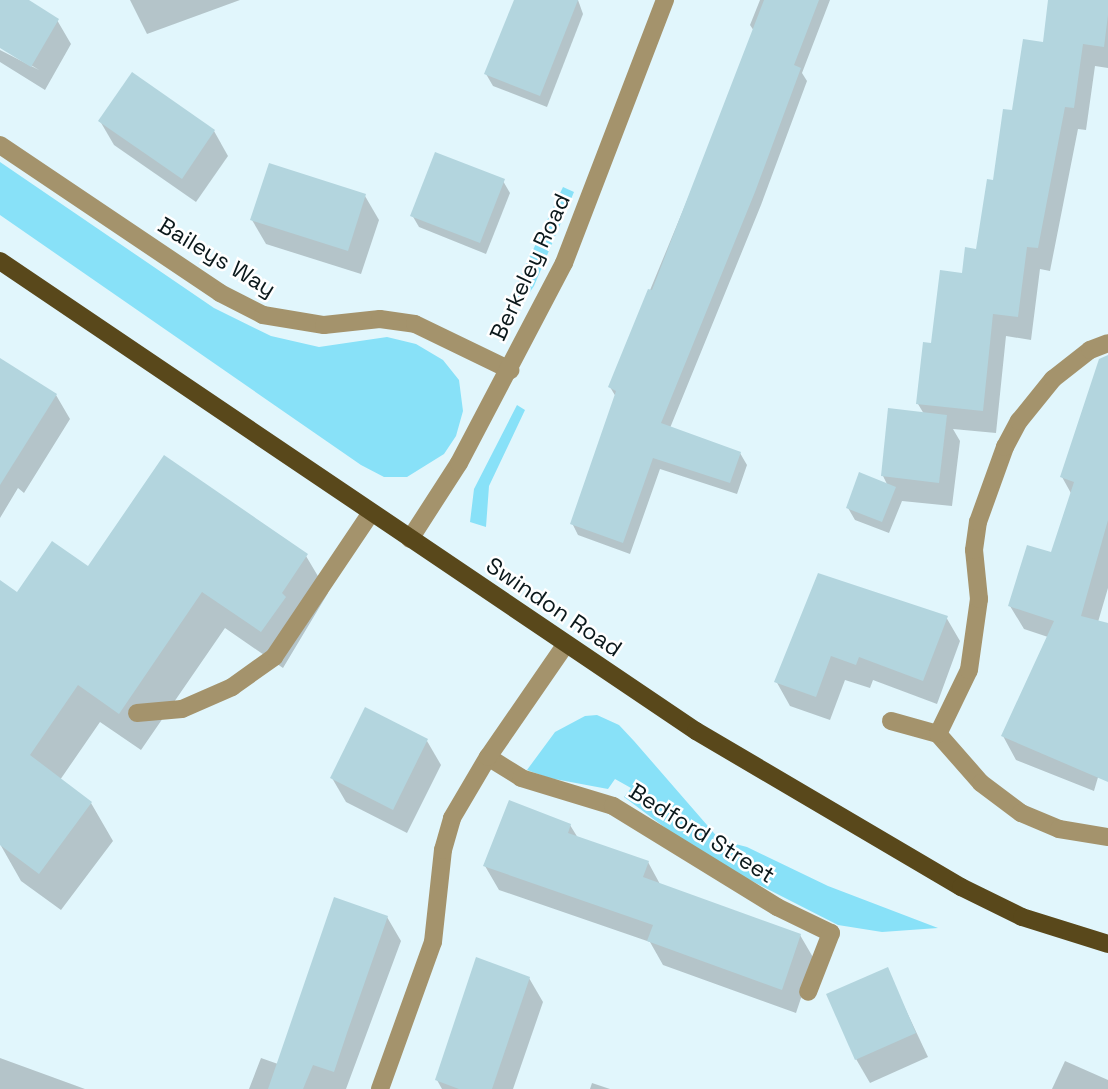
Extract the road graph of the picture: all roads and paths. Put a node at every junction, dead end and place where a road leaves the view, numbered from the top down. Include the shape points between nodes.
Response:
1 (665, 0) edge
2 (0, 145) edge
3 (0, 261) edge
4 (1108, 343) edge
5 (510, 370) junction
6 (370, 514) junction
7 (410, 539) junction
8 (566, 644) junction
9 (136, 713) dead end
10 (891, 721) dead end
11 (939, 734) junction
12 (488, 757) junction
13 (1108, 838) edge
14 (1108, 944) edge
15 (808, 992) dead end
16 (380, 1089) edge

1 - 5 street, Berkeley Road via 564,263
2 - 5 street, Baileys Way via 220,292 263,315 304,324 380,319 415,324
3 - 6 main road, Swindon Road
4 - 11 street via 1090,350 1053,379 1019,421 1005,447 978,522 974,550 979,599 969,670
5 - 7 street, Berkeley Road via 435,504
6 - 7 main road, Swindon Road
6 - 9 street via 274,657 232,687 182,709
7 - 8 main road, Swindon Road
8 - 12 street
8 - 14 main road, Swindon Road via 696,731 900,854 1022,918
10 - 11 street
11 - 13 street via 981,783 1038,821
12 - 15 street, Bedford Street via 521,778 613,806 777,907 831,933
12 - 16 street via 453,818 443,850 433,942

